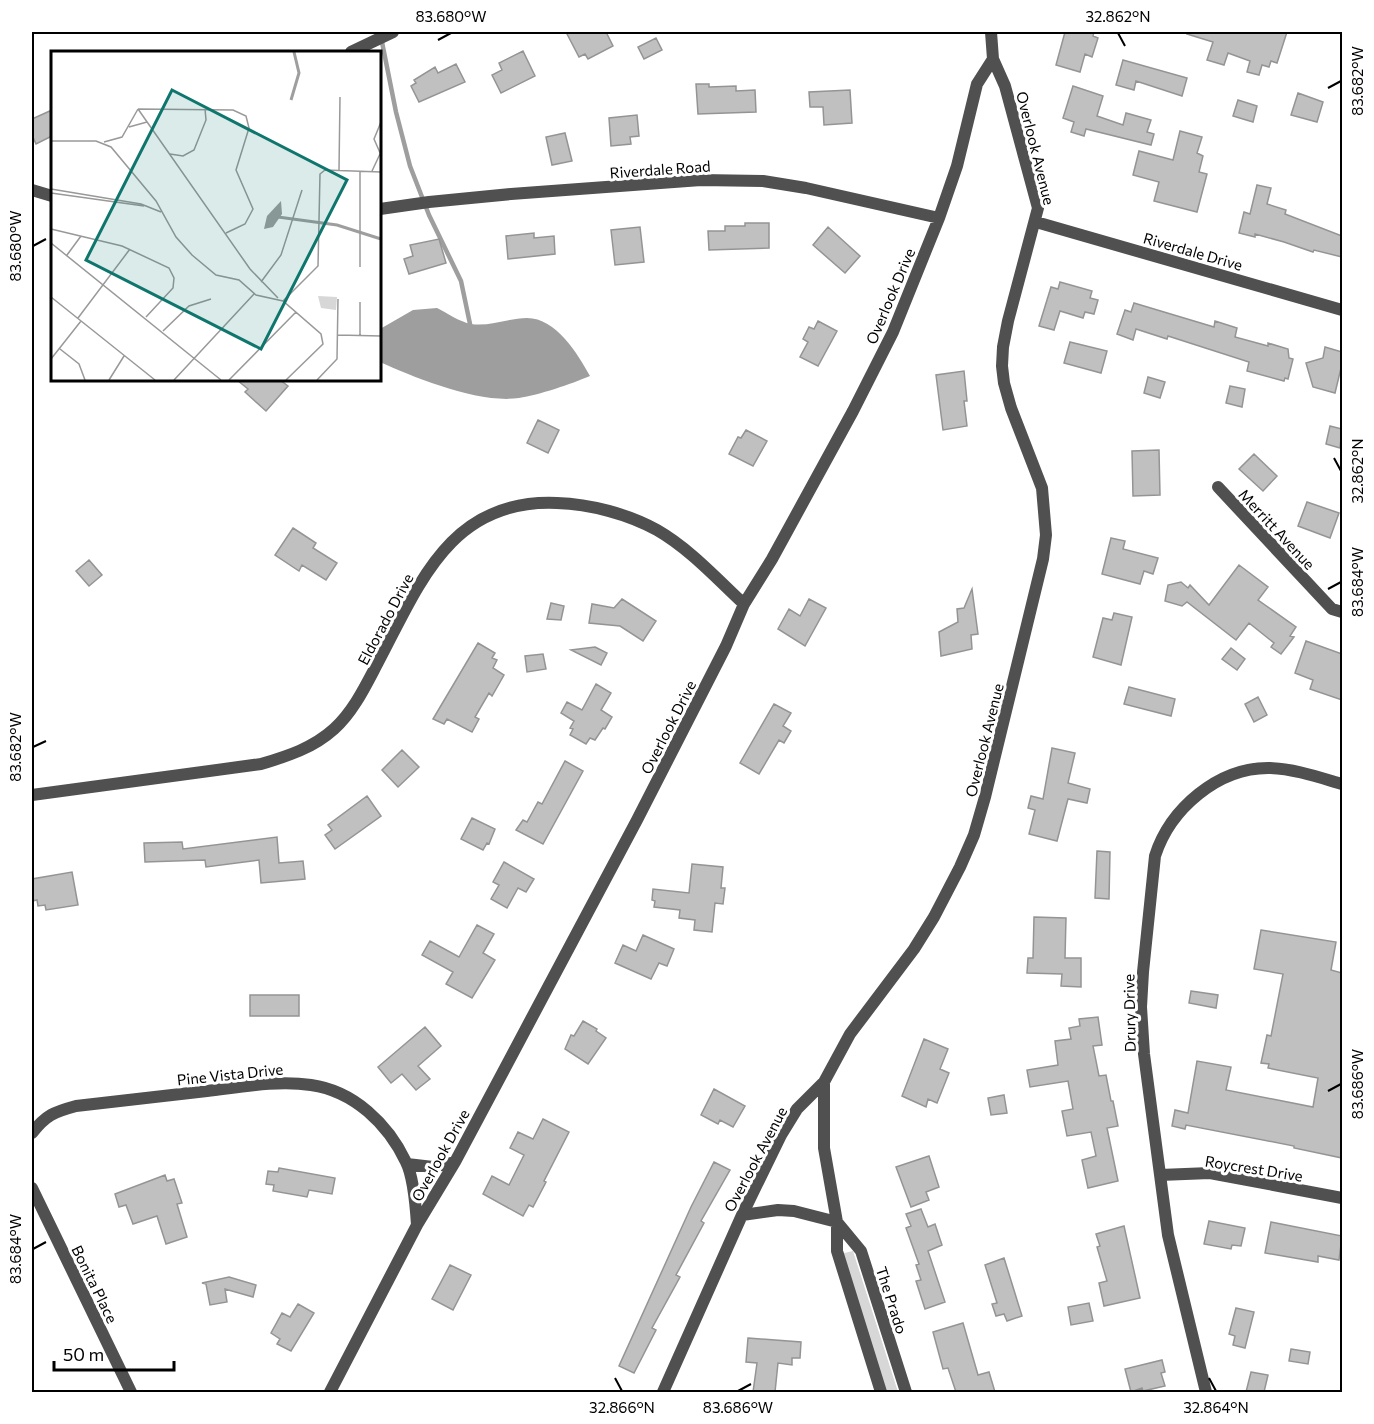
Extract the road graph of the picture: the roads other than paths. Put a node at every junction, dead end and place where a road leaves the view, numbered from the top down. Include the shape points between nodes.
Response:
1 (393, 32) edge
2 (991, 32) edge
3 (353, 51) edge
4 (993, 58) junction
5 (32, 190) edge
6 (51, 196) edge
7 (381, 209) edge
8 (939, 218) junction
9 (1036, 222) junction
10 (1342, 310) edge
11 (1218, 487) dead end
12 (744, 604) junction
13 (1342, 612) edge
14 (1342, 784) edge
15 (32, 795) edge
16 (824, 1082) junction
17 (32, 1133) edge
18 (455, 1162) junction
19 (407, 1164) junction
20 (1160, 1175) junction
21 (32, 1188) edge
22 (1342, 1198) edge
23 (742, 1215) junction
24 (837, 1222) junction
25 (417, 1225) junction
26 (131, 1392) edge
27 (330, 1392) edge
28 (663, 1392) edge
29 (881, 1392) edge
30 (906, 1392) edge
31 (1206, 1392) edge

1 - 3 street
2 - 4 street, Overlook Avenue
4 - 8 street, Overlook Drive via 977,84 957,166
4 - 9 street, Overlook Avenue via 1005,86 1038,208
5 - 6 street
7 - 8 street, Riverdale Road via 511,194 711,180 763,181 806,188
8 - 12 street, Overlook Drive via 893,332
9 - 10 street, Riverdale Drive
9 - 16 street, Overlook Avenue via 1008,321 1002,366 1011,408 1042,488 1046,535 998,751 974,835 955,877 924,933 850,1034
11 - 13 street, Merritt Avenue via 1332,609
12 - 15 street, Eldorado Drive via 705,567 657,531 618,514 574,504 518,505 475,522 446,546 424,576 364,689 334,729 306,749 261,764
12 - 18 street, Overlook Drive via 637,820
14 - 20 street, Drury Drive via 1295,770 1251,769 1200,792 1170,822 1160,839 1155,856 1142,1007 1144,1054
16 - 23 street, Overlook Avenue via 797,1109
16 - 24 street, The Prado via 824,1148
17 - 19 street, Pine Vista Drive via 52,1113 76,1106 290,1083 336,1091 365,1108 388,1132
18 - 19 street via 433,1167
18 - 25 street, Overlook Drive
19 - 25 street, Pine Vista Drive
20 - 22 street, Roycrest Drive via 1210,1173
20 - 31 street, Drury Drive via 1168,1235
21 - 26 street, Bonita Place
23 - 24 street via 794,1211
23 - 28 street, Overlook Avenue
24 - 29 street, The Prado via 837,1251
24 - 30 street, The Prado via 861,1251
25 - 27 street, Overlook Drive

